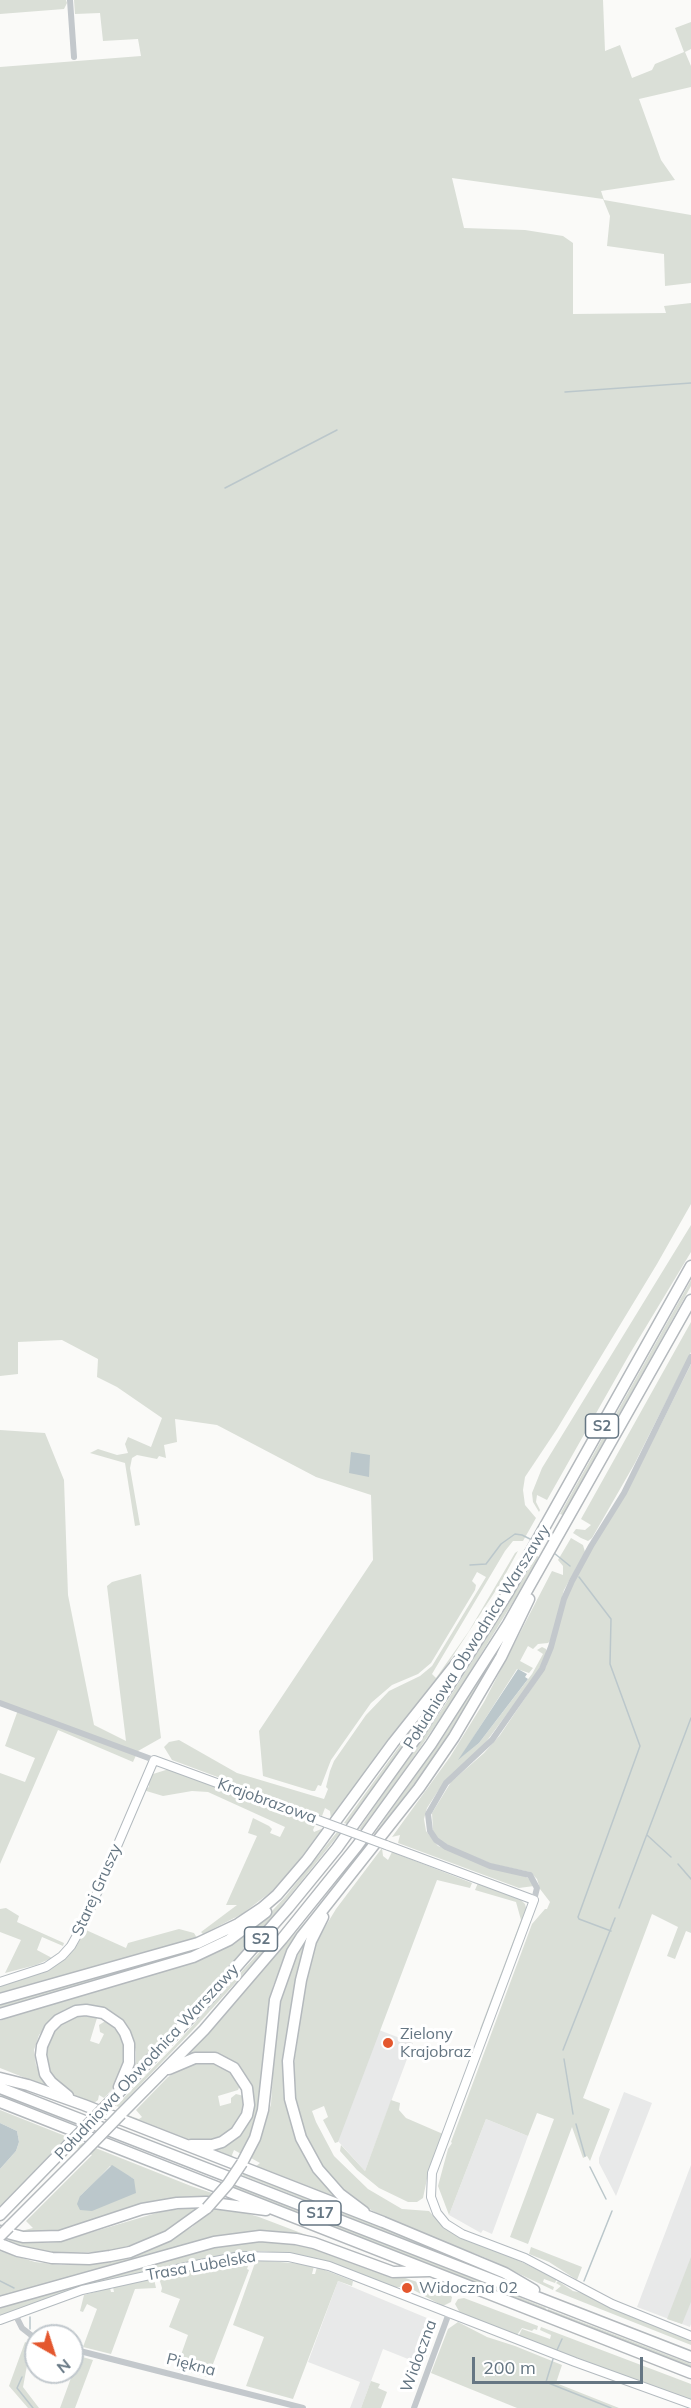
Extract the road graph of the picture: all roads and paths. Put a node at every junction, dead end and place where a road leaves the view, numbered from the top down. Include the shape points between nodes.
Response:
1 (70, 0) edge
2 (75, 57) dead end
3 (691, 1266) edge
4 (691, 1300) edge
5 (691, 1357) edge
6 (542, 1565) junction
7 (507, 1594) junction
8 (0, 1703) edge
9 (154, 1760) junction
10 (323, 1839) junction
11 (336, 1895) junction
12 (534, 1900) junction
13 (0, 1982) edge
14 (0, 1999) edge
15 (0, 2014) edge
16 (156, 2077) junction
17 (0, 2078) edge
18 (0, 2088) edge
19 (0, 2102) edge
20 (84, 2105) junction
21 (105, 2108) junction
22 (178, 2142) junction
23 (280, 2211) junction
24 (0, 2216) edge
25 (383, 2222) junction
26 (5, 2229) edge
27 (0, 2236) edge
28 (0, 2244) edge
29 (434, 2271) junction
30 (0, 2302) edge
31 (560, 2306) junction
32 (449, 2313) junction
33 (15, 2314) junction
34 (0, 2319) edge
35 (24, 2330) edge
36 (691, 2336) edge
37 (84, 2352) edge
38 (691, 2357) edge
39 (691, 2373) edge
40 (691, 2403) edge
41 (303, 2408) edge
42 (414, 2408) edge

1 - 2 street
3 - 7 highway, Południowa Obwodnica Warszawy / S2
4 - 6 highway, Południowa Obwodnica Warszawy / S2
5 - 12 street via 624,1493 572,1581 542,1669 492,1740 446,1783 429,1814 430,1831 446,1847 490,1866 530,1875 537,1888
6 - 11 highway via 501,1657 459,1728 419,1788
6 - 16 highway, Południowa Obwodnica Warszawy / S2 via 452,1713 363,1838 228,2003
7 - 10 highway
7 - 21 highway, Południowa Obwodnica Warszawy / S2 via 415,1739 337,1848 241,1963
8 - 9 street, Krajobrazowa
9 - 12 street, Krajobrazowa, bridge
9 - 13 street, Starej Gruszy via 71,1946 46,1967
10 - 14 highway via 277,1895 218,1935
10 - 15 highway via 279,1899 229,1940 193,1957
11 - 25 highway via 311,1941 305,1961 288,2061 290,2099 301,2138 318,2169 354,2205
11 - 28 highway, bridge via 292,1952 279,1985 272,2020 268,2079 255,2138 228,2184 207,2208 168,2236 110,2256 52,2258
12 - 36 street via 432,2173 433,2205 446,2224 462,2234 525,2258 612,2304
16 - 22 highway via 186,2060 204,2056 234,2068 248,2088 247,2115 231,2137 212,2145
16 - 26 highway, Południowa Obwodnica Warszawy / S2, bridge
17 - 20 highway
18 - 31 highway, S17
19 - 23 highway, S17
20 - 21 highway via 51,2082 41,2055 44,2037 57,2020 86,2010 110,2017 125,2033 129,2044 126,2073
20 - 22 highway
21 - 24 highway, Południowa Obwodnica Warszawy / S2, bridge
22 - 25 highway
23 - 26 highway via 206,2202 177,2203 142,2209 60,2236 23,2237
23 - 29 highway, S17
25 - 31 highway via 505,2273
26 - 27 highway, Południowa Obwodnica Warszawy / S2, bridge
29 - 30 highway via 393,2272 314,2243 260,2235 214,2242
29 - 39 highway, S17
31 - 38 highway, S17
32 - 33 street, Trasa Lubelska via 329,2266 289,2257 255,2255 97,2286
32 - 40 street, Trasa Lubelska
32 - 42 street, Widoczna
33 - 34 street, Trasa Lubelska
33 - 35 street
37 - 41 street, Piękna

